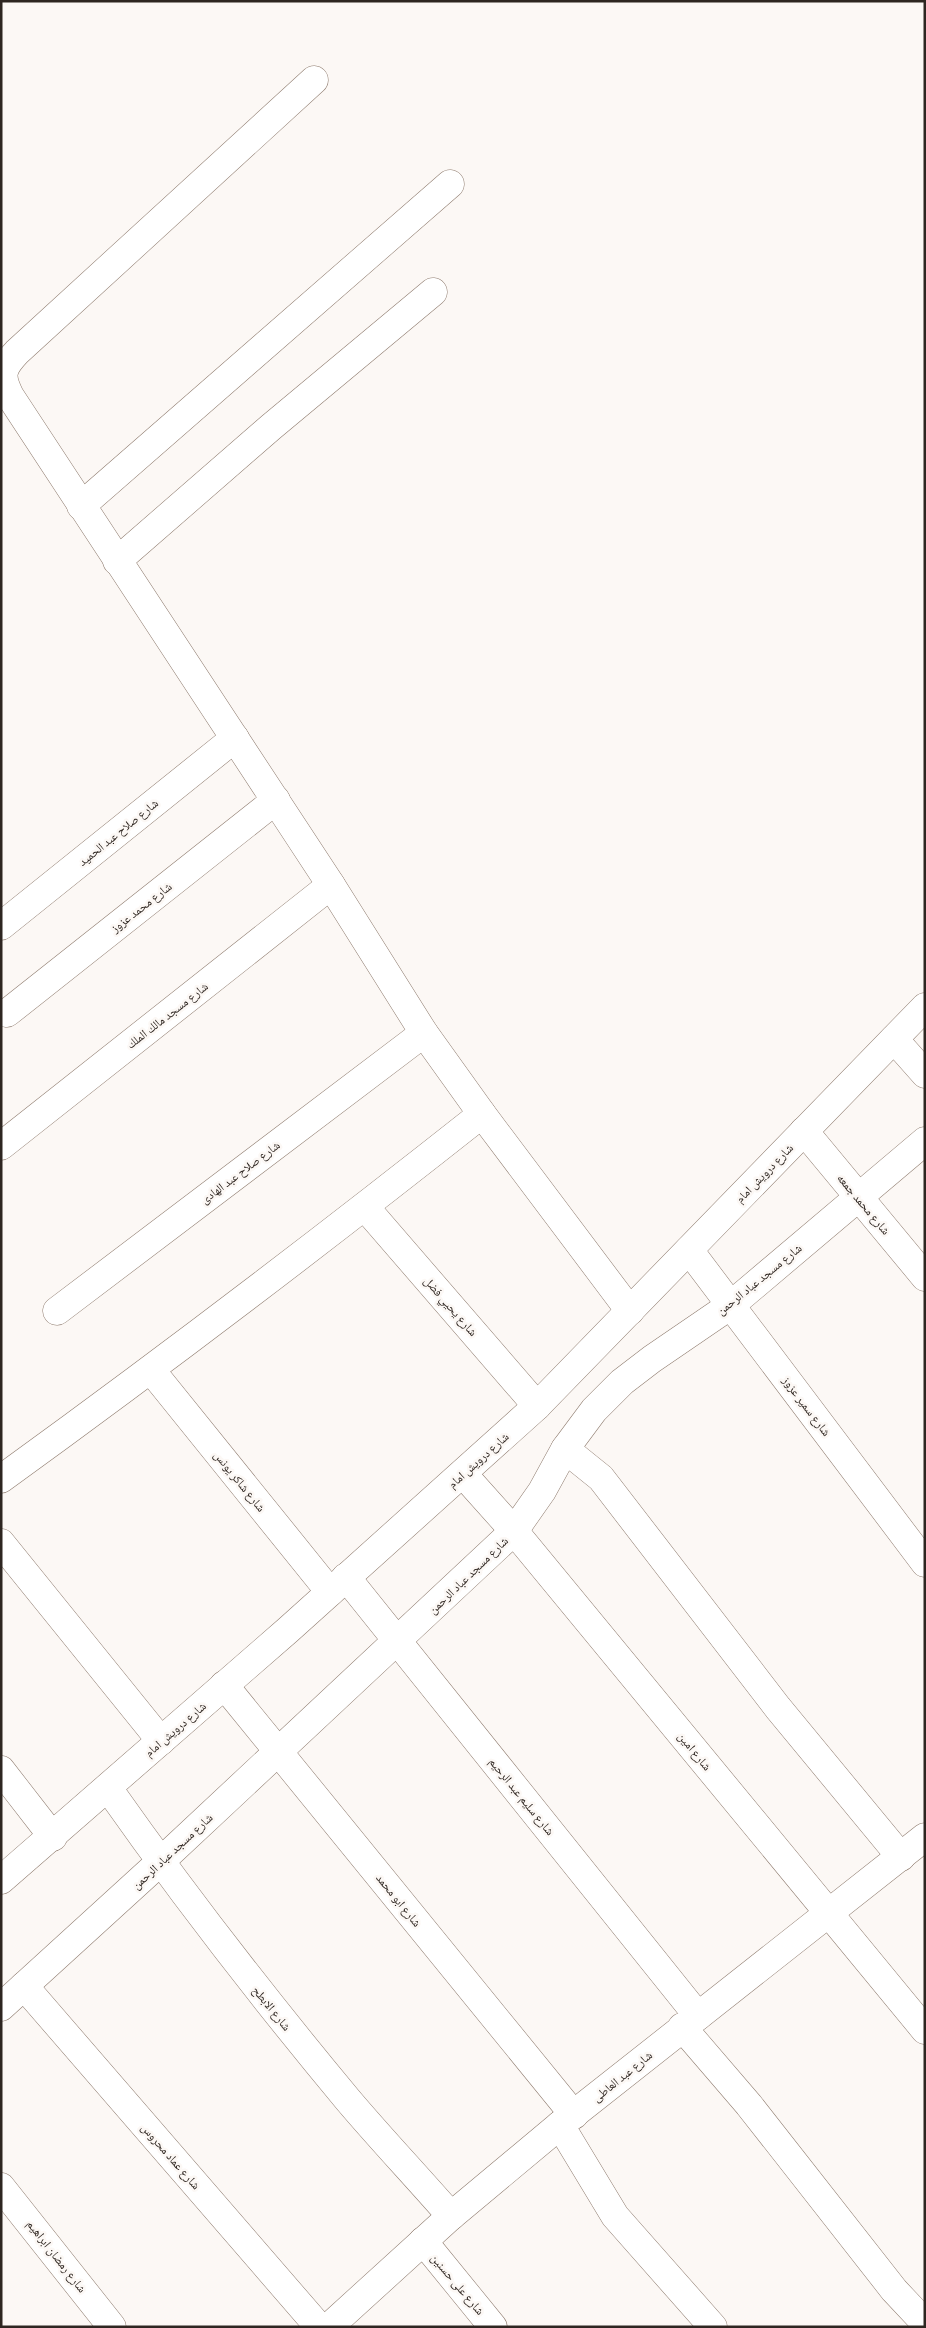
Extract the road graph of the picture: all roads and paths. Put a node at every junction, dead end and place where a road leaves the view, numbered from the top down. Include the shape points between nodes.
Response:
1 (314, 80) dead end
2 (450, 184) dead end
3 (433, 292) dead end
4 (81, 506) junction
5 (117, 561) junction
6 (235, 738) junction
7 (276, 800) junction
8 (332, 885) junction
9 (1, 926) edge
10 (925, 1007) edge
11 (7, 1013) dead end
12 (424, 1033) junction
13 (894, 1039) junction
14 (925, 1074) edge
15 (482, 1114) junction
16 (804, 1131) junction
17 (925, 1140) edge
18 (1, 1146) edge
19 (858, 1196) junction
20 (365, 1207) junction
21 (689, 1250) junction
22 (925, 1277) edge
23 (731, 1305) junction
24 (57, 1311) dead end
25 (630, 1311) junction
26 (151, 1370) junction
27 (537, 1406) junction
28 (565, 1449) junction
29 (463, 1474) junction
30 (1, 1479) edge
31 (514, 1531) junction
32 (1, 1543) edge
33 (925, 1563) edge
34 (338, 1584) junction
35 (399, 1641) junction
36 (224, 1685) junction
37 (161, 1741) junction
38 (278, 1752) junction
39 (1, 1770) edge
40 (108, 1788) junction
41 (53, 1837) junction
42 (925, 1837) edge
43 (902, 1857) junction
44 (160, 1862) junction
45 (1, 1880) edge
46 (830, 1914) junction
47 (9, 1996) edge
48 (690, 2022) junction
49 (925, 2030) edge
50 (567, 2120) junction
51 (1, 2187) edge
52 (451, 2216) junction
53 (423, 2241) junction
54 (925, 2323) edge
55 (112, 2327) edge
56 (319, 2327) edge
57 (329, 2327) edge
58 (493, 2327) edge
59 (713, 2327) edge

1 - 4 street via 5,364 2,381 10,396
2 - 4 street
3 - 5 street
4 - 5 street
5 - 6 street
6 - 7 street
6 - 9 street, شارع صلاح عبد الحميد
7 - 8 street
7 - 11 street, شارع محمد عزوز
8 - 12 street
8 - 18 street, شارع مسجد مالك الملك
10 - 13 street, شارع درويش امام
12 - 15 street
12 - 24 street, شارع صلاح عبد الهادى
13 - 14 street
13 - 16 street, شارع درويش امام
15 - 20 street
15 - 25 street
16 - 19 street, شارع محمد جمعه
16 - 21 street, شارع درويش امام
17 - 19 street, شارع مسجد عباد الرحمن
19 - 22 street, شارع محمد جمعه
19 - 23 street, شارع مسجد عباد الرحمن
20 - 26 street
20 - 27 street, شارع يحيي فضل
21 - 23 street, شارع سمير عزوز
21 - 25 street, شارع درويش امام
23 - 28 street, شارع مسجد عباد الرحمن via 622,1382 594,1410
23 - 33 street, شارع سمير عزوز
25 - 27 street, شارع درويش امام
26 - 30 street
26 - 34 street, شارع شاكر يونس
27 - 29 street, شارع درويش امام
28 - 31 street, شارع مسجد عباد الرحمن via 542,1491
28 - 43 street via 601,1478 778,1708
29 - 31 street, شارع امين
29 - 34 street, شارع درويش امام
31 - 35 street, شارع مسجد عباد الرحمن
31 - 46 street, شارع امين
32 - 37 street
34 - 35 street, شارع سليم عبد الرحيم
34 - 36 street, شارع درويش امام
35 - 38 street, شارع مسجد عباد الرحمن
35 - 48 street, شارع سليم عبد الرحيم
36 - 37 street, شارع درويش امام
36 - 38 street, شارع ابو محمد
37 - 40 street, شارع درويش امام
38 - 44 street, شارع مسجد عباد الرحمن
38 - 50 street, شارع ابو محمد
39 - 41 street
40 - 41 street, شارع درويش امام
40 - 44 street, شارع الابطح
41 - 45 street, شارع درويش امام
42 - 43 street, شارع عبد العاطى
43 - 46 street, شارع عبد العاطى
44 - 47 street, شارع مسجد عباد الرحمن
44 - 52 street, شارع الابطح via 252,1984 349,2102
46 - 48 street, شارع عبد العاطى
46 - 49 street, شارع امين
47 - 56 street, شارع عماد محروس
48 - 50 street, شارع عبد العاطى
48 - 54 street, شارع سليم عبد الرحيم via 749,2105 894,2290
50 - 52 street, شارع عبد العاطى
50 - 59 street, شارع ابو محمد via 614,2216
51 - 55 street, شارع رمضان ابراهيم
52 - 53 street, شارع عبد العاطى
53 - 57 street, شارع عبد العاطى
53 - 58 street, شارع على حسنين

